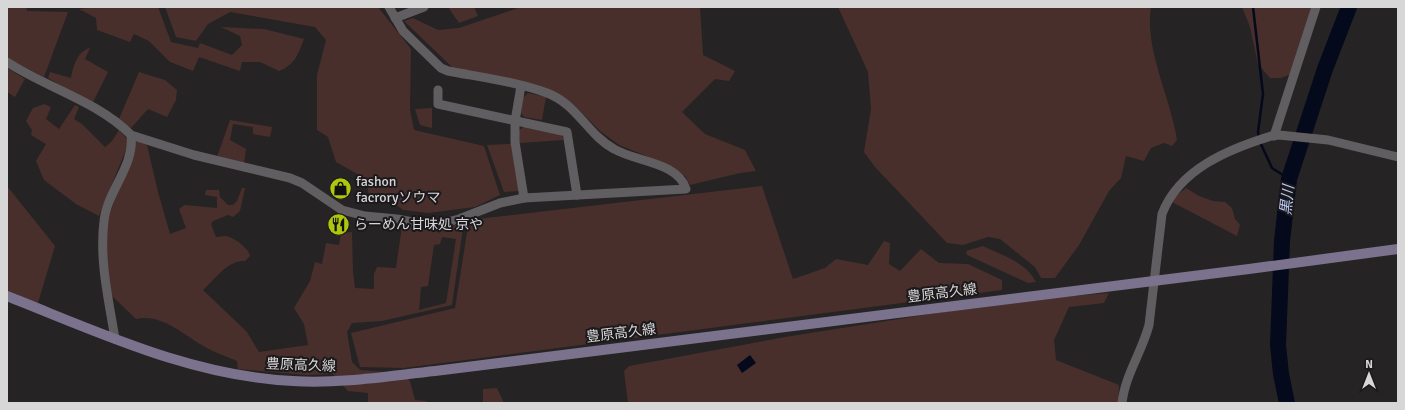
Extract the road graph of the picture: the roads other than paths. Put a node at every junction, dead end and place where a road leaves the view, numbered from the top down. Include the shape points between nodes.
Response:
1 (389, 7) edge
2 (424, 7) edge
3 (1316, 7) edge
4 (395, 18) junction
5 (7, 62) edge
6 (521, 86) junction
7 (438, 90) dead end
8 (515, 121) junction
9 (131, 135) junction
10 (1275, 136) junction
11 (1398, 157) edge
12 (576, 195) junction
13 (524, 198) junction
14 (1398, 249) edge
15 (1155, 280) junction
16 (7, 296) edge
17 (115, 339) junction
18 (1122, 403) edge

1 - 4 street
2 - 4 street
3 - 10 street
4 - 6 street via 413,42 441,68
5 - 9 street via 84,103
6 - 8 street
6 - 12 street via 549,93 574,109 613,149 676,174 684,181 686,189
7 - 8 street via 438,104
8 - 12 street via 567,132
8 - 13 street via 515,142
9 - 13 street via 201,157 290,178 302,183 338,208 365,216 423,224 443,223
9 - 17 street via 129,155 104,221 104,274
10 - 11 street via 1328,140
10 - 15 street via 1217,156 1178,187 1167,200 1162,214
12 - 13 street
14 - 15 main road, 豊原高久線
15 - 17 main road, 豊原高久線 via 328,382 257,378 198,367
15 - 18 street via 1145,341 1128,379
16 - 17 main road, 豊原高久線

